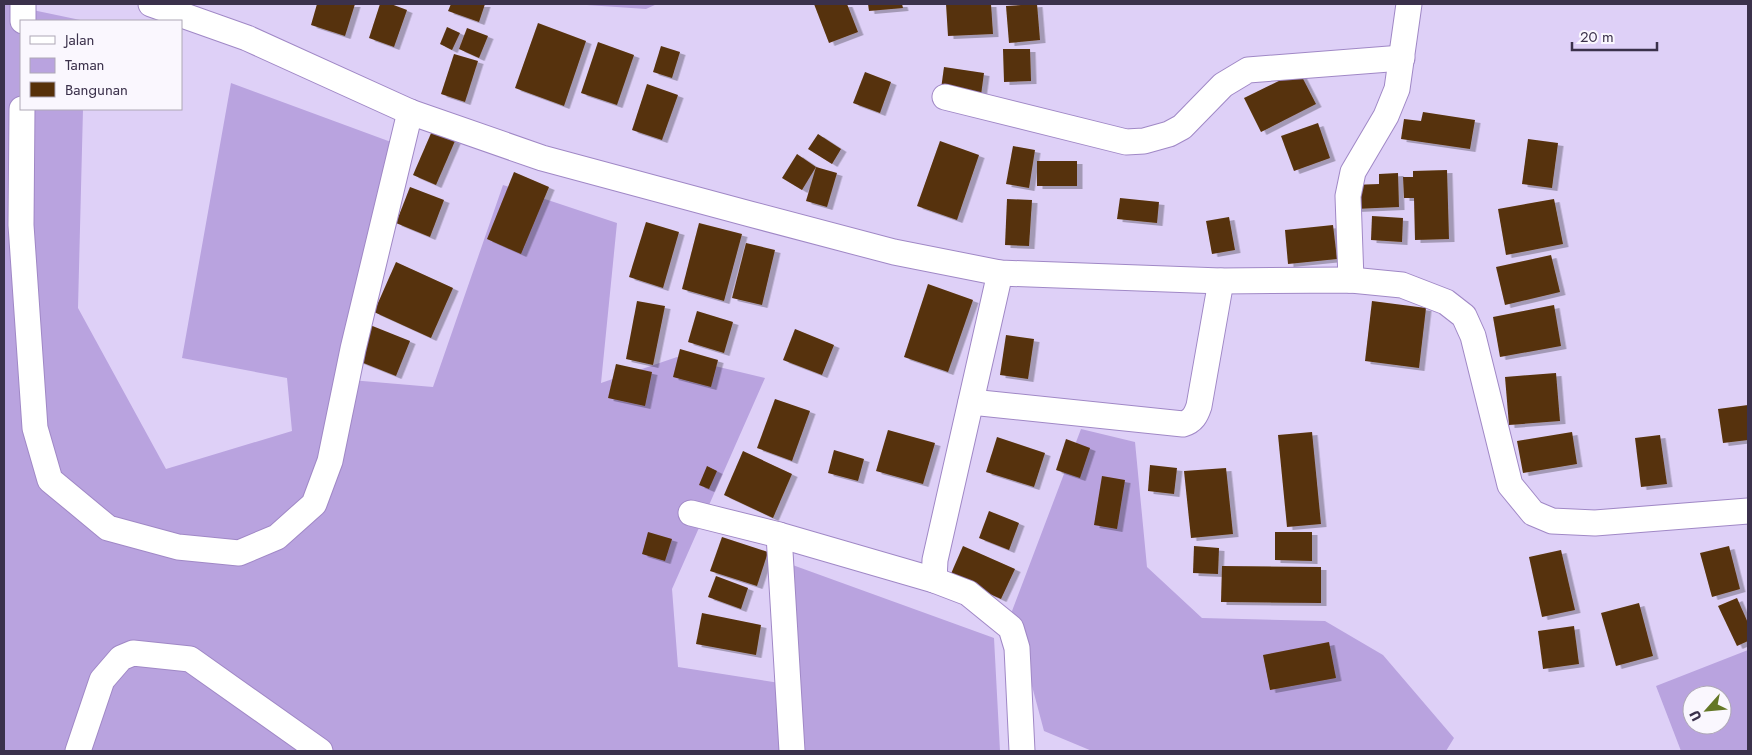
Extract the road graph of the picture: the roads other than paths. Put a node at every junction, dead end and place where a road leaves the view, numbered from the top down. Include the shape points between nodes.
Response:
1 (23, 4) edge
2 (151, 4) edge
3 (1409, 4) edge
4 (23, 20) edge
5 (1402, 58) junction
6 (945, 97) dead end
7 (22, 110) edge
8 (410, 112) junction
9 (1000, 273) junction
10 (1221, 280) junction
11 (1351, 280) junction
12 (971, 402) junction
13 (1748, 511) edge
14 (691, 513) dead end
15 (779, 535) junction
16 (934, 580) junction
17 (78, 751) edge
18 (320, 751) edge
19 (792, 751) edge
20 (1022, 751) edge

1 - 4 street
2 - 8 street via 247,38
3 - 5 street
5 - 6 street via 1248,70 1223,85 1182,127 1144,141 1126,142
5 - 11 street via 1397,89 1386,116 1354,172 1348,196
7 - 8 street via 20,224 35,428 50,480 108,528 178,547 239,553 277,537 314,504 330,461
8 - 9 street via 542,158 894,252
9 - 10 street
9 - 12 street
10 - 11 street
10 - 12 street via 1200,406 1188,423
11 - 13 street via 1402,285 1446,302 1464,316 1473,336 1510,485 1533,513 1552,521 1595,523
12 - 16 street via 935,560
14 - 15 street
15 - 16 street
15 - 19 street
16 - 20 street via 968,593 1011,628 1018,648
17 - 18 street via 102,680 121,658 133,653 190,659

